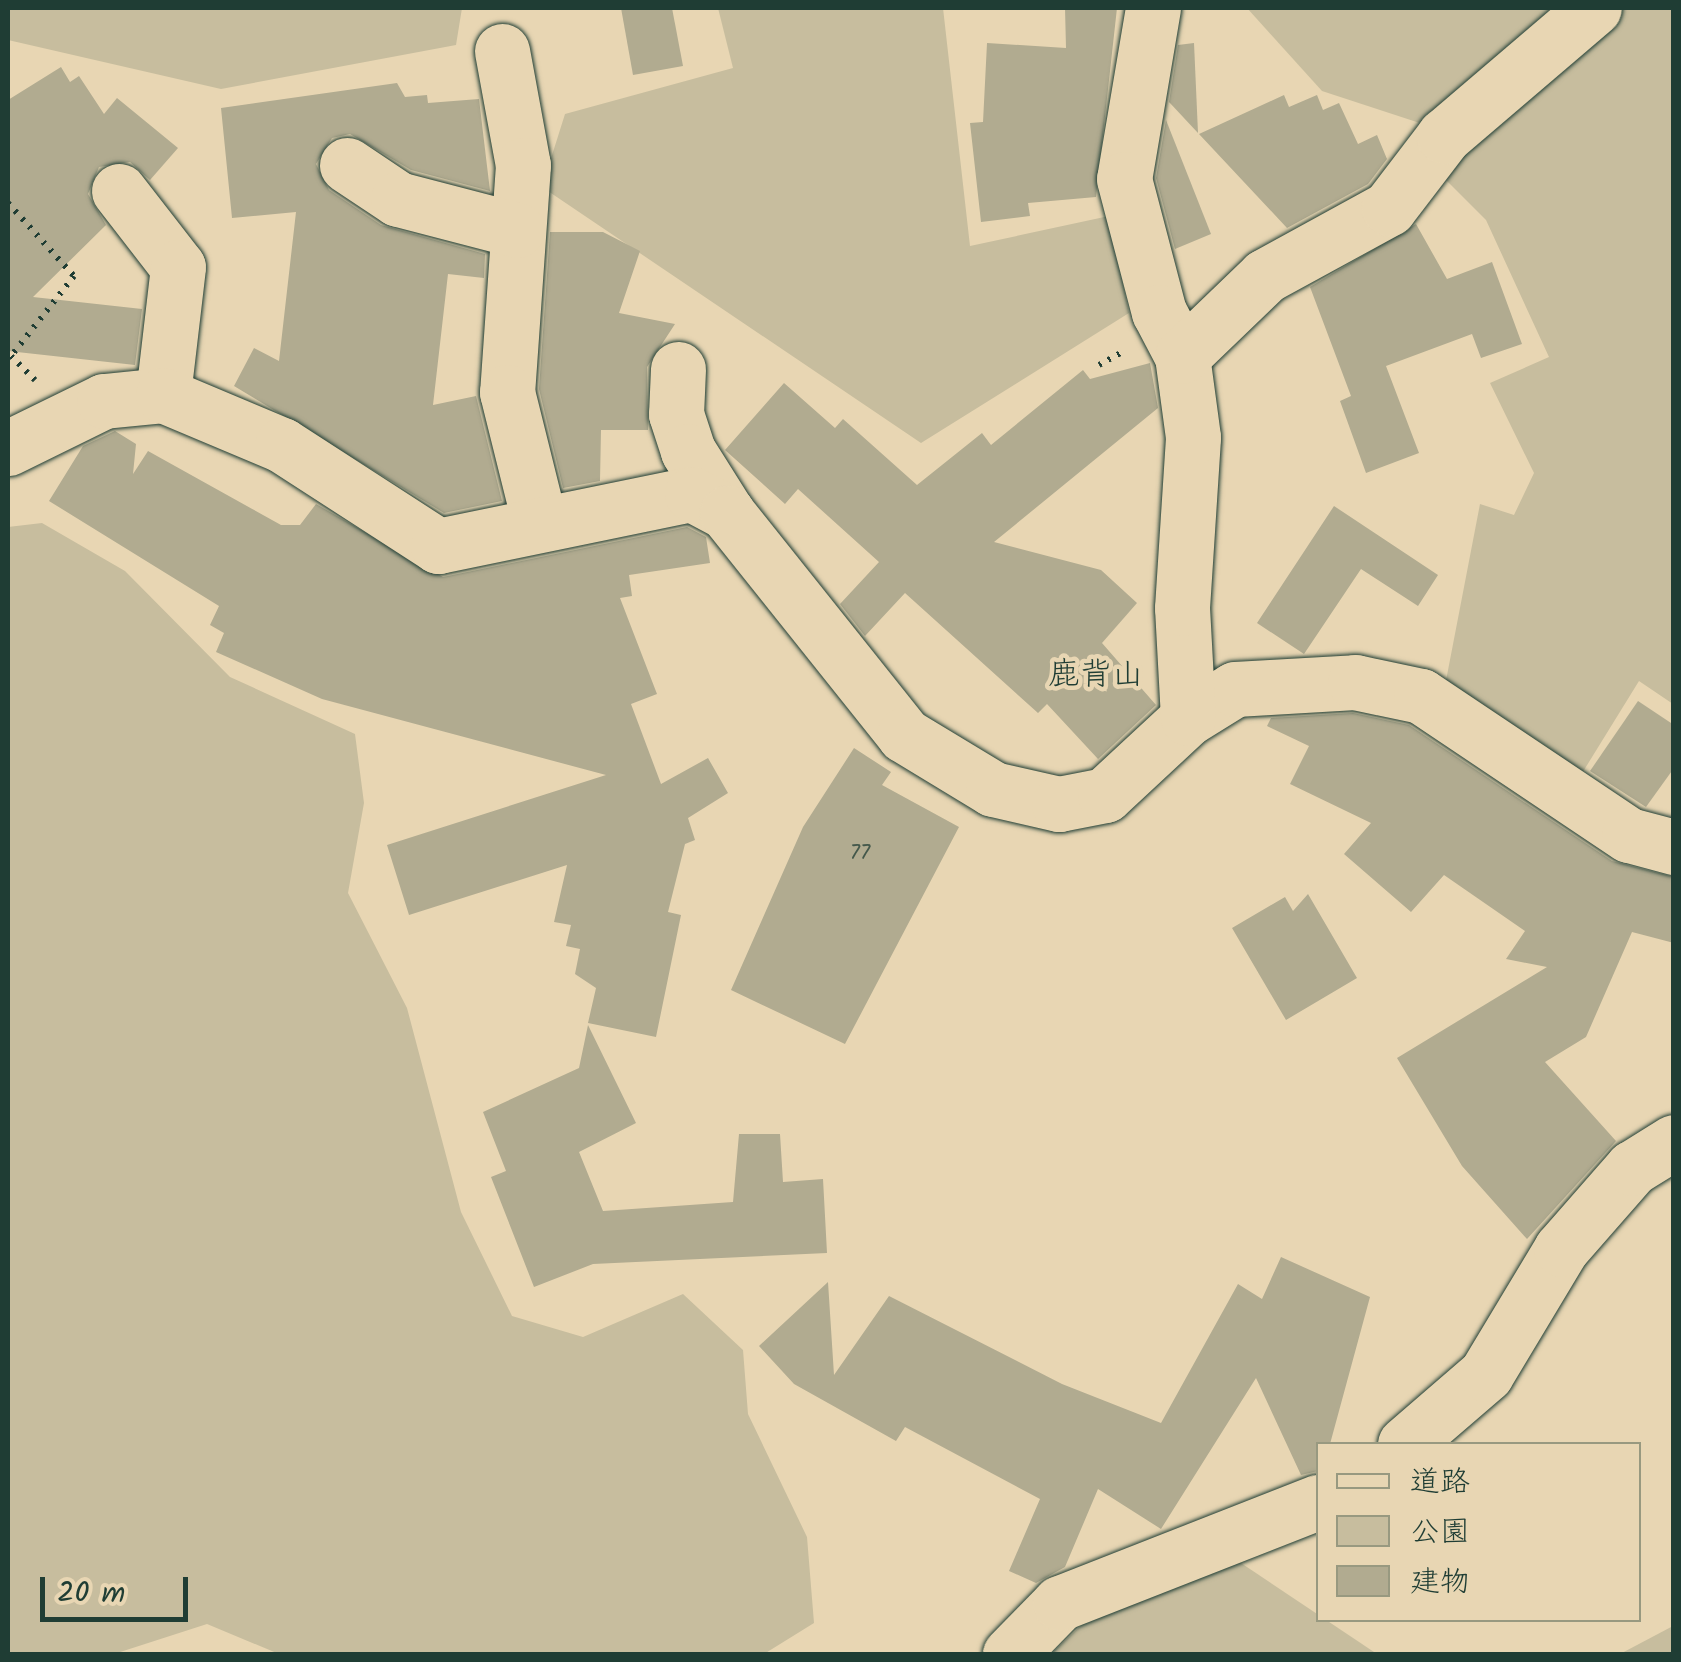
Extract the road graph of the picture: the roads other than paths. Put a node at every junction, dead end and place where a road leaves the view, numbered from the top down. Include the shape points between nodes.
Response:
1 (1153, 8) edge
2 (1594, 8) edge
3 (502, 51) dead end
4 (348, 165) dead end
5 (119, 190) dead end
6 (517, 230) junction
7 (1182, 356) junction
8 (678, 369) dead end
9 (163, 395) junction
10 (8, 448) edge
11 (728, 513) junction
12 (539, 520) junction
13 (1188, 718) junction
14 (1674, 846) edge
15 (1674, 1142) edge
16 (1407, 1442) edge
17 (1316, 1503) edge
18 (1010, 1654) edge

1 - 7 street via 1124,180 1158,312
2 - 7 street via 1444,136 1389,208 1265,276
3 - 6 street via 523,165
4 - 6 street via 398,198
5 - 9 street via 178,267
6 - 12 street via 507,392
7 - 13 street via 1193,437 1182,608
8 - 11 street via 676,414 688,452
9 - 10 street via 69,413
9 - 12 street via 282,445 438,546
11 - 12 street via 692,494
11 - 13 street via 904,735 993,789 1059,804 1105,795
13 - 14 street via 1235,689 1292,682 1421,696 1629,835
15 - 16 street via 1632,1168 1561,1249 1486,1374
17 - 18 street via 1060,1603

